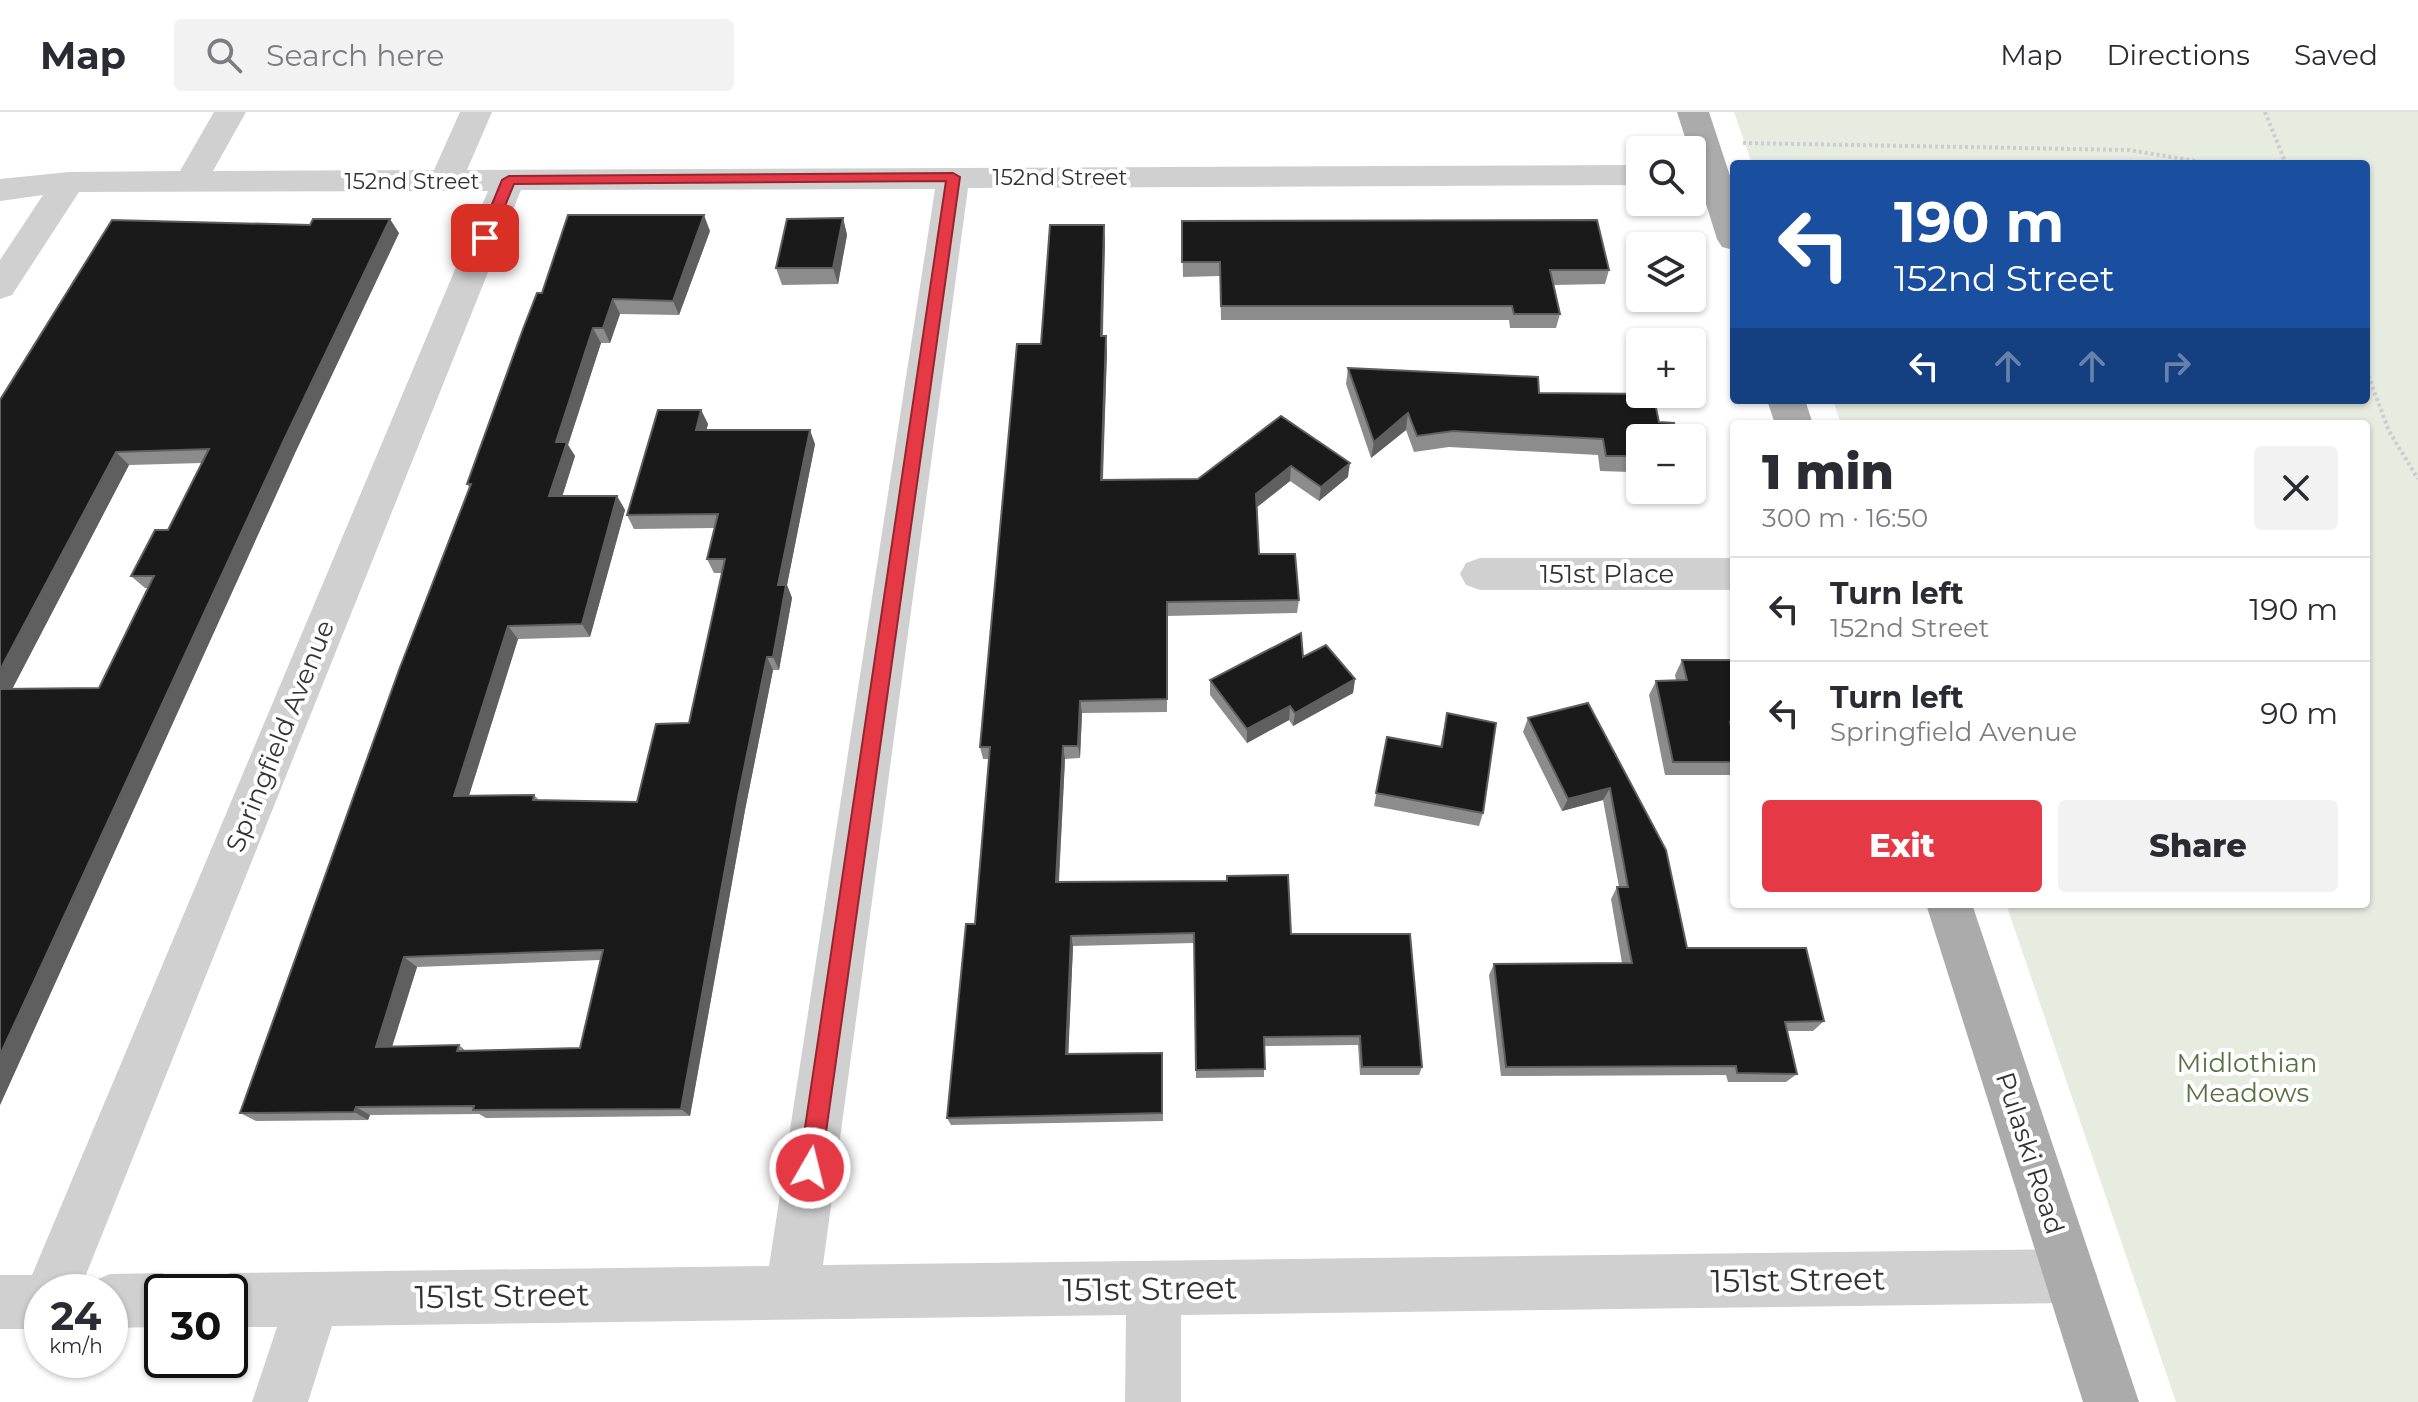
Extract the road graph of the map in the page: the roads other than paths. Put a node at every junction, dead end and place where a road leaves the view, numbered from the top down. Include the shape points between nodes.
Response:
1 (230, 112) edge
2 (476, 112) edge
3 (1693, 112) edge
4 (1697, 136) edge
5 (1626, 175) edge
6 (953, 177) junction
7 (446, 180) junction
8 (509, 180) junction
9 (1706, 181) edge
10 (69, 182) junction
11 (190, 182) junction
12 (0, 190) edge
13 (1730, 231) edge
14 (0, 287) edge
15 (1480, 574) dead end
16 (1730, 574) edge
17 (1950, 908) edge
18 (59, 1274) edge
19 (2070, 1276) junction
20 (1154, 1289) junction
21 (792, 1292) junction
22 (313, 1299) junction
23 (248, 1300) edge
24 (0, 1302) edge
25 (24, 1302) edge
26 (280, 1402) edge
27 (1153, 1402) edge
28 (2111, 1402) edge

1 - 11 street
2 - 7 street
3 - 4 main road
5 - 6 street, 152nd Street
6 - 8 street, 152nd Street
6 - 21 street
7 - 8 street, 152nd Street
7 - 11 street, 152nd Street
8 - 18 street, Springfield Avenue
9 - 13 main road
10 - 11 street, 152nd Street
10 - 12 street, 152nd Street
10 - 14 street
15 - 16 street, 151st Place
17 - 19 main road, Pulaski Road
19 - 20 street, 151st Street
19 - 28 main road, Pulaski Road
20 - 21 street, 151st Street
20 - 27 street
21 - 22 street, 151st Street
22 - 23 street, 151st Street
22 - 26 street
24 - 25 street

